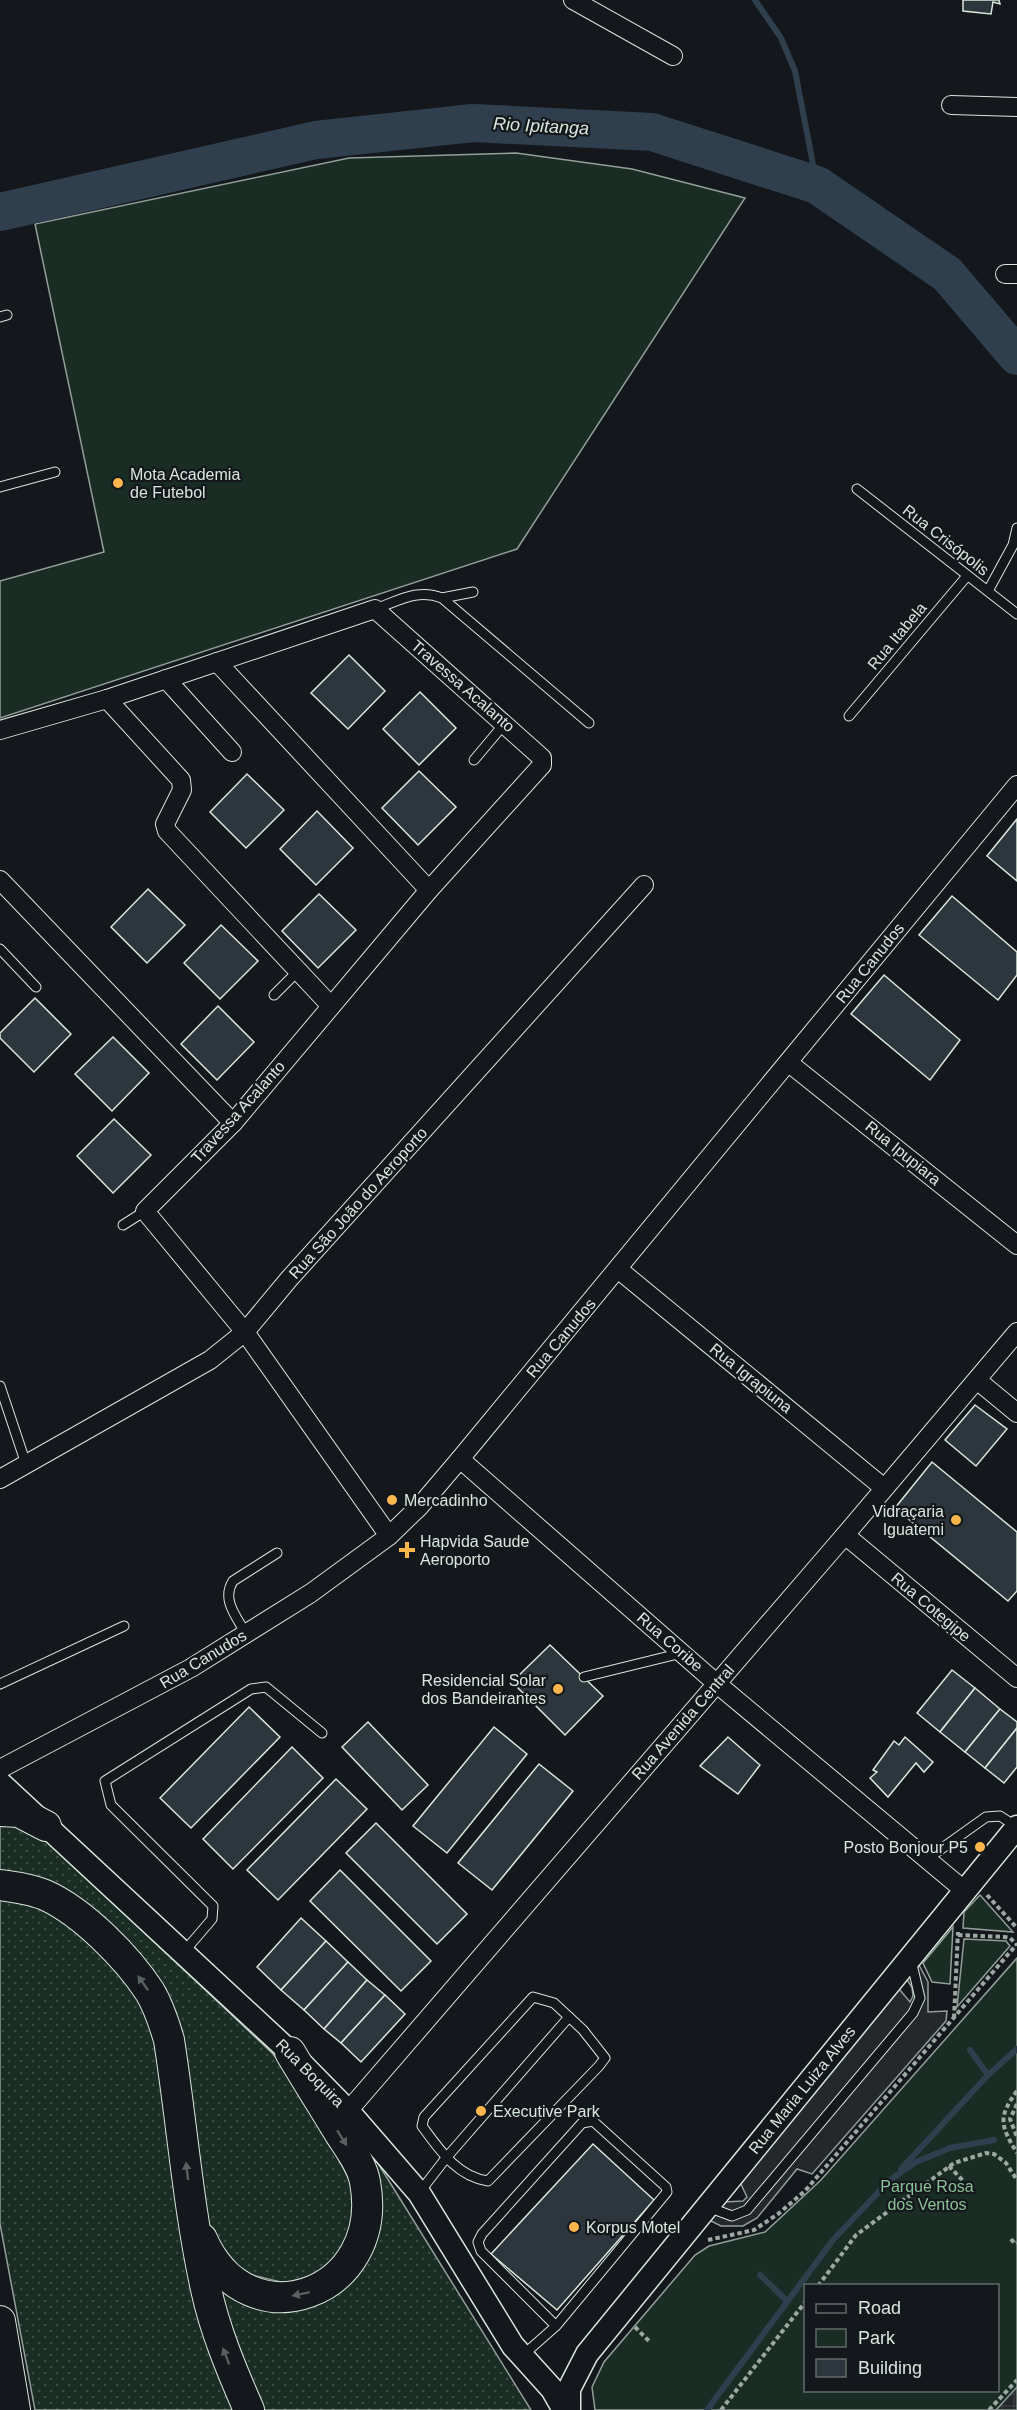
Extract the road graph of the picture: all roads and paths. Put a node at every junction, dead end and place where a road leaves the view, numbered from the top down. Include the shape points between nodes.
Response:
1 (573, 0) edge
2 (674, 56) dead end
3 (951, 105) dead end
4 (1017, 107) edge
5 (55, 472) dead end
6 (0, 487) edge
7 (857, 489) dead end
8 (1017, 528) edge
9 (967, 576) junction
10 (988, 591) junction
11 (472, 592) dead end
12 (442, 598) junction
13 (375, 609) junction
14 (1017, 614) edge
15 (217, 662) junction
16 (166, 679) junction
17 (107, 699) junction
18 (849, 716) dead end
19 (505, 723) junction
20 (589, 723) dead end
21 (0, 730) edge
22 (232, 752) dead end
23 (474, 760) dead end
24 (1017, 785) edge
25 (0, 880) edge
26 (644, 885) dead end
27 (429, 890) junction
28 (0, 949) edge
29 (298, 971) junction
30 (36, 987) dead end
31 (274, 995) dead end
32 (331, 1005) junction
33 (789, 1063) junction
34 (233, 1123) junction
35 (146, 1211) junction
36 (123, 1225) dead end
37 (1017, 1245) edge
38 (618, 1269) junction
39 (245, 1332) junction
40 (1017, 1332) edge
41 (977, 1380) junction
42 (0, 1386) edge
43 (1017, 1413) edge
44 (460, 1459) junction
45 (26, 1464) junction
46 (0, 1479) edge
47 (884, 1488) junction
48 (845, 1535) junction
49 (389, 1536) junction
50 (277, 1553) dead end
51 (124, 1626) dead end
52 (246, 1634) junction
53 (682, 1653) junction
54 (584, 1677) dead end
55 (1017, 1678) edge
56 (716, 1683) junction
57 (0, 1684) edge
58 (322, 1733) dead end
59 (0, 1769) edge
60 (0, 1783) edge
61 (0, 1811) edge
62 (46, 1826) junction
63 (1017, 1827) edge
64 (927, 1859) junction
65 (0, 1885) edge
66 (973, 1889) junction
67 (1017, 1928) edge
68 (958, 1935) dead end
69 (1017, 1945) edge
70 (183, 1953) junction
71 (911, 1957) junction
72 (569, 2017) junction
73 (290, 2052) junction
74 (1017, 2091) edge
75 (1017, 2104) edge
76 (348, 2111) junction
77 (1017, 2138) edge
78 (1017, 2152) edge
79 (446, 2158) junction
80 (949, 2166) junction
81 (1017, 2180) edge
82 (964, 2182) dead end
83 (419, 2193) junction
84 (707, 2207) junction
85 (192, 2216) junction
86 (1011, 2240) dead end
87 (1017, 2243) edge
88 (819, 2284) edge
89 (804, 2304) edge
90 (0, 2321) edge
91 (556, 2326) junction
92 (587, 2354) junction
93 (525, 2360) junction
94 (1017, 2380) edge
95 (15, 2410) edge
96 (249, 2410) edge
97 (564, 2410) edge
98 (568, 2410) edge
99 (721, 2410) edge
100 (989, 2410) edge

1 - 2 street
3 - 4 street
5 - 6 lane
7 - 9 lane, Rua Crisópolis
8 - 10 lane via 1013,545
9 - 10 lane, Rua Crisópolis
9 - 18 lane, Rua Itabela
10 - 14 lane, Rua Crisópolis
11 - 12 lane
12 - 13 lane via 419,593
12 - 20 lane
13 - 15 street
13 - 19 street, Travessa Acalanto
15 - 16 street
15 - 27 street
16 - 17 street
16 - 22 street
17 - 21 street
17 - 29 street via 181,780 182,790 165,824 167,831
19 - 23 lane
19 - 27 street, Travessa Acalanto via 542,758 542,765
24 - 33 street, Rua Canudos
25 - 34 street
26 - 39 street, Rua São João do Aeroporto
27 - 32 street, Travessa Acalanto
28 - 30 lane
29 - 31 lane
29 - 32 street
32 - 34 street, Travessa Acalanto
33 - 37 street, Rua Ipupiara
33 - 38 street, Rua Canudos
34 - 35 street, Travessa Acalanto
35 - 36 lane
35 - 39 street
38 - 44 street, Rua Canudos
38 - 47 street, Rua Igrapiuna
39 - 45 street, Rua São João do Aeroporto via 210,1360
39 - 49 street
40 - 41 street, Rua Avenida Central
41 - 43 street
41 - 47 street, Rua Avenida Central
42 - 45 lane
44 - 49 street, Rua Canudos
44 - 53 street, Rua Coribe
45 - 46 street, Rua São João do Aeroporto
47 - 48 street, Rua Avenida Central
48 - 55 street, Rua Cotegipe
48 - 56 street, Rua Avenida Central
49 - 52 street, Rua Canudos
50 - 52 lane via 233,1581 230,1587 228,1601
51 - 57 lane
52 - 59 street, Rua Canudos via 191,1668
53 - 54 lane
53 - 56 street, Rua Coribe
56 - 64 street, Rua Coribe
56 - 76 street, Rua Avenida Central
58 - 70 lane via 266,1687 251,1689 105,1781 111,1805 213,1906 212,1919
60 - 62 street, Rua Boquira
61 - 62 highway via 19,1812
62 - 70 street, Rua Boquira
63 - 64 lane via 1000,1816 986,1817
63 - 66 street, Rua Maria Luiza Alves
64 - 66 street, Rua Coribe
85 -> 65 highway via 169,2040 150,1992 118,1953 77,1915 44,1895
66 - 67 path
66 - 71 street, Rua Maria Luiza Alves
68 - 69 path via 1005,1937
70 - 73 street, Rua Boquira
71 - 84 street, Rua Maria Luiza Alves
71 - 84 lane via 920,1998 913,2013 747,2210 732,2216
72 - 79 lane
72 - 79 lane via 554,2003 533,1997 424,2117 422,2126
72 - 79 lane via 604,2058 599,2066 488,2181 476,2179
73 - 76 street, Rua Boquira
73 -> 85 highway via 364,2178 367,2224 354,2256 316,2291 285,2297 254,2293 238,2285 216,2263
74 - 78 path via 1005,2108 1003,2120 1004,2130
75 - 77 path via 1010,2119
76 - 83 street, Rua Boquira
79 - 83 lane
80 - 81 path via 962,2159 994,2154 1006,2163
80 - 82 path
80 - 88 path via 856,2235
83 - 93 street, Rua Boquira
84 - 92 street, Rua Maria Luiza Alves
96 -> 85 highway via 224,2352 206,2291
86 - 87 path
89 - 99 path
90 - 95 highway
91 - 91 lane via 481,2251 478,2242 582,2123 593,2121 667,2192
91 - 93 lane
92 - 93 street, Rua Maria Luiza Alves via 566,2369 552,2373
92 - 98 street, Rua Maria Luiza Alves via 569,2389
93 - 97 street, Rua Boquira via 552,2389
94 - 100 path

